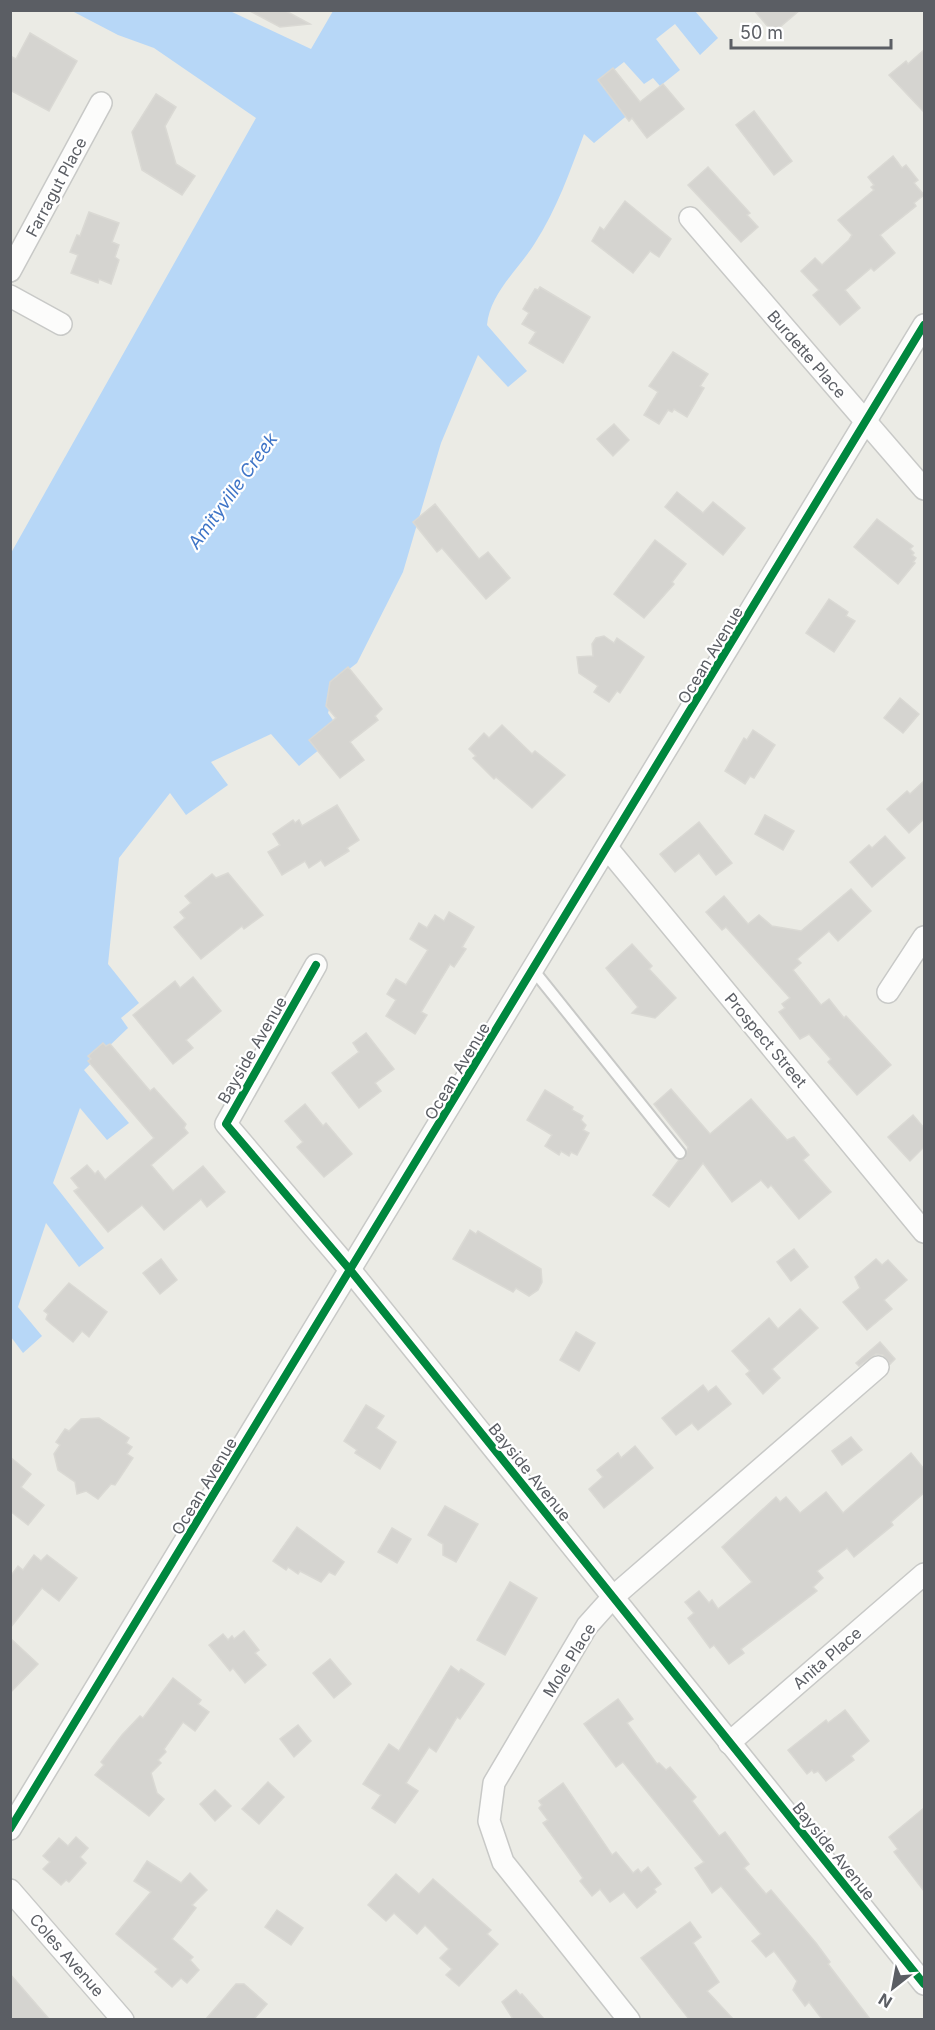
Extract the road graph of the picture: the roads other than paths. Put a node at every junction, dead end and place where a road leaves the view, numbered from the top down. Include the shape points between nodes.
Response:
1 (101, 103) dead end
2 (690, 218) dead end
3 (10, 271) edge
4 (10, 296) edge
5 (61, 324) dead end
6 (924, 325) edge
7 (866, 423) junction
8 (924, 489) edge
9 (608, 849) junction
10 (924, 937) edge
11 (316, 965) dead end
12 (534, 970) junction
13 (888, 992) dead end
14 (680, 1153) dead end
15 (924, 1232) edge
16 (351, 1272) junction
17 (878, 1367) dead end
18 (924, 1574) edge
19 (614, 1597) junction
20 (729, 1743) junction
21 (10, 1829) edge
22 (10, 1890) edge
23 (924, 1984) edge
24 (123, 2019) edge
25 (629, 2019) edge

1 - 3 street, Farragut Place
2 - 7 street, Burdette Place
4 - 5 street
6 - 7 street, Ocean Avenue
7 - 8 street, Burdette Place
7 - 9 street, Ocean Avenue
9 - 12 street, Ocean Avenue
9 - 15 street, Prospect Street
10 - 13 street
11 - 16 street, Bayside Avenue via 226,1124
12 - 14 lane
12 - 16 street, Ocean Avenue
16 - 19 street, Bayside Avenue
16 - 21 street, Ocean Avenue
17 - 19 street, Mole Place
18 - 20 street, Anita Place
19 - 20 street, Bayside Avenue
19 - 25 street, Mole Place via 587,1626 494,1783 489,1821 503,1862
20 - 23 street, Bayside Avenue
22 - 24 street, Coles Avenue

